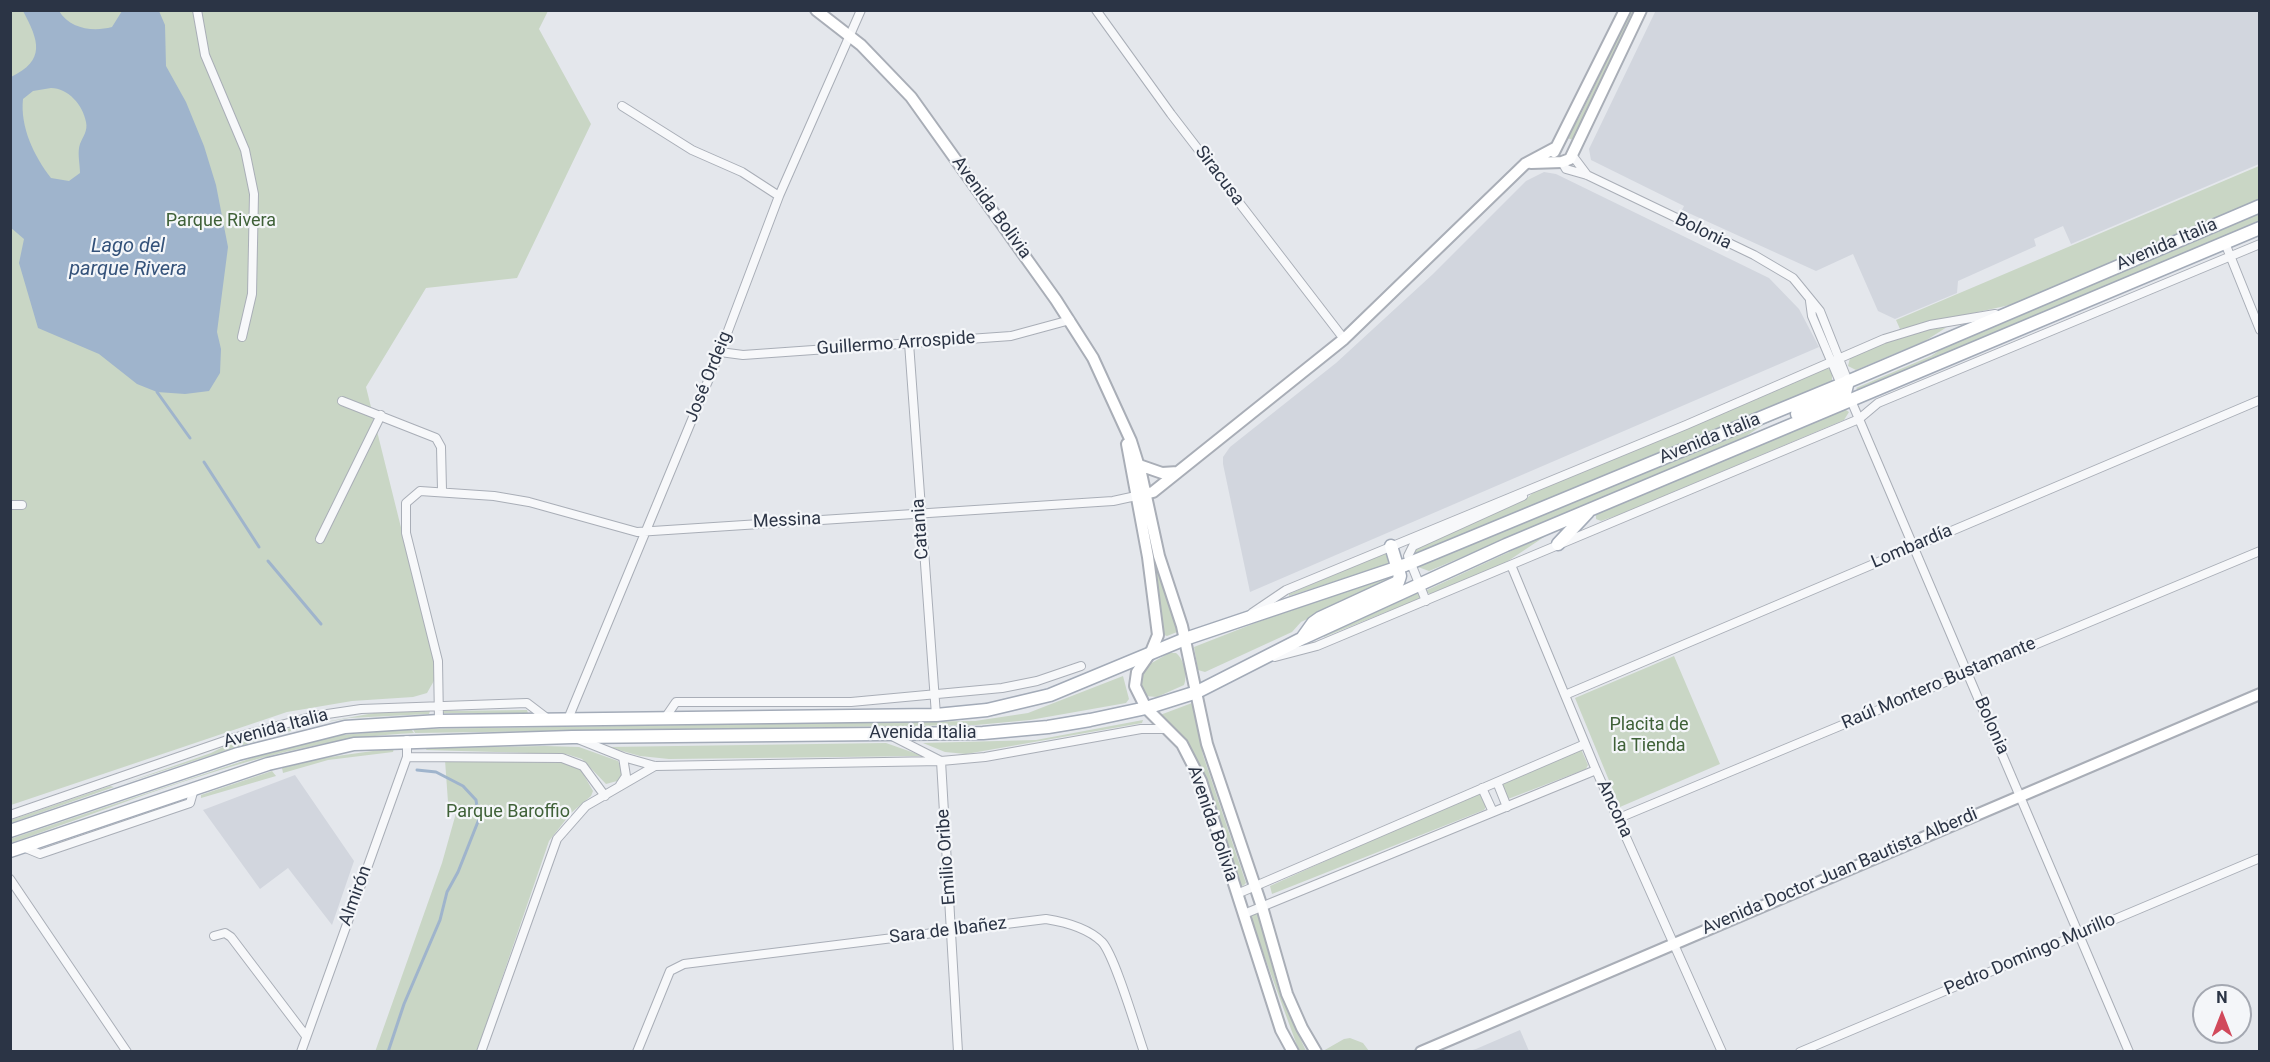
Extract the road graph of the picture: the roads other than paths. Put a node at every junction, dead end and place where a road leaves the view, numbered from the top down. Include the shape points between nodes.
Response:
1 (198, 10) edge
2 (816, 10) edge
3 (861, 10) edge
4 (1096, 10) edge
5 (1624, 10) edge
6 (1641, 10) edge
7 (849, 35) junction
8 (622, 106) dead end
9 (1557, 146) junction
10 (1572, 155) junction
11 (1560, 162) junction
12 (1525, 164) junction
13 (1587, 175) junction
14 (779, 196) junction
15 (2259, 206) edge
16 (2259, 228) edge
17 (2224, 243) junction
18 (2259, 243) edge
19 (2230, 256) junction
20 (1810, 300) junction
21 (2008, 312) junction
22 (2060, 312) junction
23 (1070, 321) junction
24 (2065, 325) junction
25 (2259, 330) edge
26 (242, 337) dead end
27 (1344, 339) junction
28 (1988, 342) junction
29 (1938, 343) junction
30 (909, 344) junction
31 (720, 352) junction
32 (1993, 356) junction
33 (1840, 357) junction
34 (1830, 362) junction
35 (1846, 390) junction
36 (2259, 400) edge
37 (342, 401) dead end
38 (381, 415) junction
39 (1859, 419) junction
40 (1126, 435) junction
41 (1139, 465) junction
42 (1178, 472) junction
43 (1530, 488) junction
44 (442, 490) junction
45 (1141, 495) junction
46 (10, 505) edge
47 (22, 505) dead end
48 (1591, 509) junction
49 (920, 513) junction
50 (646, 530) junction
51 (320, 539) dead end
52 (1558, 544) junction
53 (1391, 546) junction
54 (1914, 546) junction
55 (2259, 551) edge
56 (1411, 563) junction
57 (1511, 565) junction
58 (1398, 568) junction
59 (1419, 584) junction
60 (1426, 601) junction
61 (1243, 619) junction
62 (1303, 638) junction
63 (1185, 639) junction
64 (1151, 652) junction
65 (1262, 660) junction
66 (1081, 666) dead end
67 (1968, 672) junction
68 (1197, 692) junction
69 (935, 694) junction
70 (1565, 694) junction
71 (2259, 694) edge
72 (439, 706) junction
73 (1146, 708) junction
74 (936, 715) junction
75 (665, 718) junction
76 (548, 719) junction
77 (568, 719) junction
78 (438, 721) junction
79 (1166, 729) junction
80 (886, 733) junction
81 (572, 737) junction
82 (407, 740) junction
83 (1585, 744) junction
84 (407, 757) junction
85 (623, 758) junction
86 (941, 761) junction
87 (655, 765) junction
88 (1596, 770) junction
89 (117, 778) junction
90 (1497, 782) junction
91 (616, 788) junction
92 (1482, 789) junction
93 (123, 793) junction
94 (605, 796) junction
95 (2022, 796) junction
96 (1506, 807) junction
97 (1493, 812) junction
98 (10, 814) edge
99 (1619, 818) junction
100 (10, 831) edge
101 (16, 849) edge
102 (2259, 858) edge
103 (10, 879) edge
104 (1255, 887) junction
105 (1237, 894) junction
106 (1262, 906) junction
107 (1244, 914) junction
108 (952, 930) junction
109 (2080, 935) junction
110 (214, 936) dead end
111 (1673, 942) junction
112 (306, 1036) junction
113 (127, 1052) edge
114 (301, 1052) edge
115 (480, 1052) edge
116 (637, 1052) edge
117 (958, 1052) edge
118 (1144, 1052) edge
119 (1293, 1052) edge
120 (1316, 1052) edge
121 (1421, 1052) edge
122 (1722, 1052) edge
123 (1800, 1052) edge
124 (2129, 1052) edge

1 - 26 street via 205,55 245,150 254,194 252,294
2 - 7 street, Avenida Bolivia
3 - 7 street, José Ordeig
4 - 27 street, Siracusa
5 - 9 street
6 - 10 street
7 - 14 street, José Ordeig
7 - 23 street, Avenida Bolivia via 911,97
8 - 14 street via 692,150 742,172
9 - 10 street, Bolonia via 1567,145
9 - 11 street via 1554,155
9 - 12 street
10 - 11 street
10 - 13 street, Bolonia
11 - 12 street
11 - 13 street, Bolonia via 1566,169
12 - 27 street
13 - 20 street, Bolonia via 1779,269 1793,278
14 - 31 street, José Ordeig
15 - 21 main road, Avenida Italia
16 - 17 main road, Avenida Italia
17 - 19 street
17 - 22 main road, Avenida Italia
18 - 19 street, Avenida Italia
19 - 24 street, Avenida Italia
19 - 25 street
20 - 33 street, Bolonia via 1820,311
20 - 34 street, Bolonia via 1812,316
21 - 29 main road, Avenida Italia
21 - 33 street, Avenida Italia via 1930,325
22 - 24 street
22 - 28 main road, Avenida Italia
23 - 30 street, Guillermo Arrospide via 1011,336
23 - 40 street, Avenida Bolivia via 1093,358
24 - 32 street, Avenida Italia
27 - 42 street
28 - 32 street
28 - 35 main road, Avenida Italia
29 - 35 main road, Avenida Italia
29 - 35 main road via 1922,357
30 - 31 street, Guillermo Arrospide via 743,356
30 - 49 street, Catania
31 - 50 street, José Ordeig
32 - 39 street, Avenida Italia via 1878,403
33 - 34 street, Avenida Italia
33 - 35 street, Bolonia
34 - 35 street, Bolonia
34 - 43 street, Avenida Italia
35 - 39 street, Bolonia
35 - 48 main road, Avenida Italia via 1773,426 1750,442
35 - 56 main road, Avenida Italia
36 - 54 street, Lombardía
37 - 38 street
38 - 44 street via 431,435 441,447
38 - 51 street
39 - 52 street, Avenida Italia
39 - 54 street, Bolonia
40 - 41 street, Avenida Bolivia
40 - 45 street, Avenida Bolivia
41 - 42 street via 1162,473
41 - 45 street, Avenida Bolivia
42 - 45 street via 1153,492
43 - 53 street, Avenida Italia
43 - 56 street, Avenida Italia via 1525,496 1413,546 1408,552
44 - 50 street, Messina via 529,502 637,531
44 - 72 street via 415,492 404,512 438,661
45 - 49 street, Messina via 1113,501
45 - 63 street, Avenida Bolivia
45 - 64 street, Avenida Bolivia via 1158,624
46 - 47 street
48 - 52 main road
48 - 59 main road, Avenida Italia
49 - 50 street, Messina
49 - 69 street, Catania
50 - 77 street, José Ordeig
52 - 57 street, Avenida Italia
53 - 58 main road
53 - 61 street, Avenida Italia via 1286,590
54 - 67 street, Bolonia
54 - 70 street, Lombardía
55 - 67 street, Raúl Montero Bustamante
56 - 58 main road, Avenida Italia
56 - 59 street
57 - 60 street, Avenida Italia
57 - 70 street, Ancona
58 - 61 main road, Avenida Italia
58 - 62 main road via 1398,582 1320,618
59 - 60 street
59 - 62 main road, Avenida Italia
60 - 65 street, Avenida Italia via 1317,646
61 - 63 main road, Avenida Italia
62 - 65 main road, Avenida Italia
63 - 64 main road, Avenida Italia
63 - 68 street, Avenida Bolivia
64 - 73 street, Avenida Bolivia via 1134,680
64 - 74 main road, Avenida Italia via 1050,695 987,710
65 - 68 main road, Avenida Italia
66 - 69 street, Avenida Italia via 1025,684
67 - 95 street, Bolonia
67 - 99 street, Raúl Montero Bustamante
68 - 73 main road, Avenida Italia
68 - 104 street, Avenida Bolivia via 1207,744
69 - 74 street, Catania
69 - 75 street, Avenida Italia via 851,702 676,702
70 - 83 street, Ancona
71 - 95 street, Avenida Doctor Juan Bautista Alberdi
72 - 76 street, Avenida Italia via 527,703
72 - 78 street
72 - 89 street, Avenida Italia via 361,709 314,716 233,738
73 - 79 street, Avenida Bolivia
73 - 80 main road, Avenida Italia via 1005,732
74 - 75 main road, Avenida Italia
75 - 77 main road, Avenida Italia
76 - 77 main road, Avenida Italia
76 - 78 main road, Avenida Italia
78 - 93 main road, Avenida Italia via 321,731
79 - 86 street, Avenida Italia via 1141,729 985,757
79 - 105 street, Avenida Bolivia via 1182,744 1201,781
80 - 81 main road, Avenida Italia
80 - 86 street
81 - 82 main road, Avenida Italia
81 - 85 street, Avenida Italia
82 - 84 street, Almirón
82 - 101 main road, Avenida Italia via 328,748 275,761
83 - 88 street, Ancona
83 - 90 street
84 - 94 street via 562,758 584,766
84 - 112 street, Almirón
85 - 87 street, Avenida Italia
85 - 91 street via 626,776
86 - 87 street, Avenida Italia
86 - 108 street, Emilio Oribe
87 - 91 street
88 - 96 street
88 - 99 street, Ancona
89 - 93 street
89 - 98 street, Avenida Italia
90 - 92 street
90 - 96 street
91 - 94 street
92 - 97 street
92 - 104 street
93 - 100 main road, Avenida Italia
94 - 115 street via 575,816 550,853
95 - 109 street, Bolonia
95 - 111 street, Avenida Doctor Juan Bautista Alberdi
96 - 97 street
97 - 106 street
99 - 111 street, Ancona
102 - 109 street, Pedro Domingo Murillo
103 - 113 street
104 - 105 street
104 - 106 street, Avenida Bolivia
105 - 107 street, Avenida Bolivia
106 - 107 street
106 - 120 street, Avenida Bolivia via 1287,994
107 - 119 street, Avenida Bolivia via 1281,1030
108 - 116 street, Sara de Ibañez via 673,967
108 - 117 street, Emilio Oribe
108 - 118 street, Sara de Ibañez via 1046,919 1066,922 1086,932 1102,943 1111,958
109 - 123 street, Pedro Domingo Murillo
109 - 124 street, Bolonia
110 - 112 street via 225,933 231,937
111 - 121 street, Avenida Doctor Juan Bautista Alberdi
111 - 122 street, Ancona
112 - 114 street, Almirón

